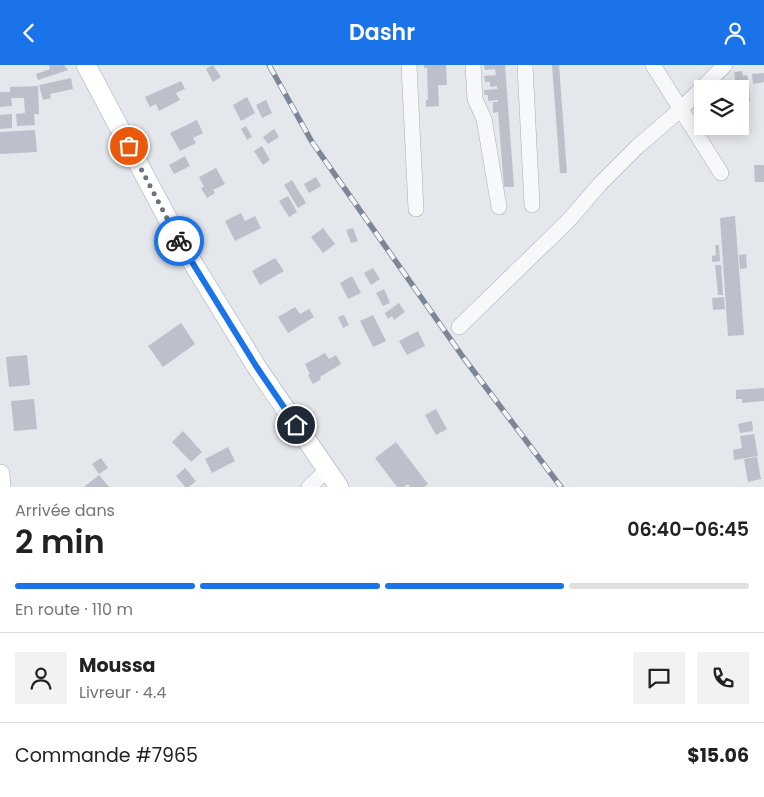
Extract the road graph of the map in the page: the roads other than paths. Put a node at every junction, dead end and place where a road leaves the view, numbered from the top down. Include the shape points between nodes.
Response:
1 (86, 65) edge
2 (409, 65) edge
3 (473, 65) edge
4 (525, 65) edge
5 (653, 65) edge
6 (725, 65) edge
7 (680, 110) junction
8 (721, 173) dead end
9 (532, 205) dead end
10 (499, 207) dead end
11 (416, 209) dead end
12 (459, 327) dead end
13 (327, 470) junction
14 (0, 474) edge
15 (1, 487) edge
16 (309, 487) edge
17 (339, 487) edge

1 - 13 main road via 180,242 256,366
2 - 11 street
3 - 10 street via 476,99 484,119
4 - 9 street
5 - 7 street
6 - 7 street
7 - 8 street
7 - 12 street via 637,147
13 - 16 street
13 - 17 main road
14 - 15 main road

